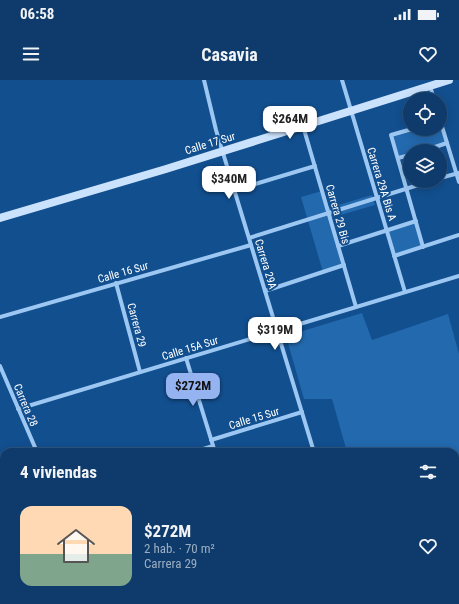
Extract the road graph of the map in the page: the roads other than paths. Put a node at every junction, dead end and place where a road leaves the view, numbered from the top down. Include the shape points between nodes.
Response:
1 (204, 80) edge
2 (342, 80) edge
3 (449, 80) edge
4 (430, 86) junction
5 (432, 92) edge
6 (350, 111) junction
7 (303, 126) junction
8 (403, 132) edge
9 (445, 136) edge
10 (447, 144) joint
11 (223, 151) junction
12 (403, 157) edge
13 (398, 158) junction
14 (315, 166) junction
15 (458, 173) edge
16 (403, 175) edge
17 (447, 176) edge
18 (459, 182) edge
19 (407, 188) joint
20 (235, 190) junction
21 (376, 198) junction
22 (329, 213) junction
23 (0, 218) edge
24 (416, 221) junction
25 (386, 230) junction
26 (459, 235) edge
27 (249, 238) junction
28 (251, 245) junction
29 (338, 246) junction
30 (423, 246) junction
31 (394, 256) junction
32 (344, 265) junction
33 (459, 276) edge
34 (116, 283) junction
35 (265, 292) junction
36 (405, 292) junction
37 (356, 307) junction
38 (0, 317) edge
39 (277, 330) junction
40 (186, 358) junction
41 (0, 366) edge
42 (140, 372) junction
43 (18, 409) junction
44 (302, 412) junction
45 (212, 440) junction
46 (213, 446) joint
47 (35, 448) edge
48 (207, 448) edge
49 (313, 448) edge

1 - 11 street, Carrera 29A
2 - 6 street, Carrera 29A Bis A
3 - 4 street, Calle 17 Sur
4 - 5 street
4 - 6 street, Calle 17 Sur
6 - 7 street, Calle 17 Sur
6 - 21 street, Carrera 29A Bis A
7 - 11 street, Calle 17 Sur
7 - 14 street, Carrera 29 Bis
8 - 13 street via 392,135
9 - 10 street
10 - 15 street
11 - 20 street, Carrera 29A
11 - 23 street, Calle 17 Sur
12 - 13 street
13 - 16 street
14 - 20 street
14 - 22 street, Carrera 29 Bis
15 - 17 street
15 - 18 street
19 - 21 street
19 - 24 street
20 - 27 street, Carrera 29A
21 - 22 street
21 - 25 street, Carrera 29A Bis A
22 - 27 street
22 - 29 street, Carrera 29 Bis
24 - 25 street
24 - 30 street
25 - 29 street
25 - 31 street, Carrera 29A Bis A
26 - 30 street
27 - 28 street, Carrera 29A
28 - 34 street, Calle 16 Sur
28 - 35 street, Carrera 29A
29 - 32 street, Carrera 29 Bis
30 - 31 street
31 - 36 street, Carrera 29A Bis A
32 - 35 street
32 - 37 street, Carrera 29 Bis
33 - 36 street, Calle 15A Sur
34 - 38 street, Calle 16 Sur
34 - 42 street, Carrera 29
35 - 39 street, Carrera 29A
36 - 37 street, Calle 15A Sur
37 - 39 street, Calle 15A Sur
39 - 40 street, Calle 15A Sur
39 - 44 street, Carrera 29A
40 - 42 street, Calle 15A Sur
40 - 45 street
41 - 43 street, Carrera 28
42 - 43 street, Calle 15A Sur
43 - 47 street, Carrera 28
44 - 45 street, Calle 15 Sur
44 - 49 street, Carrera 29A
45 - 46 street
46 - 48 street

